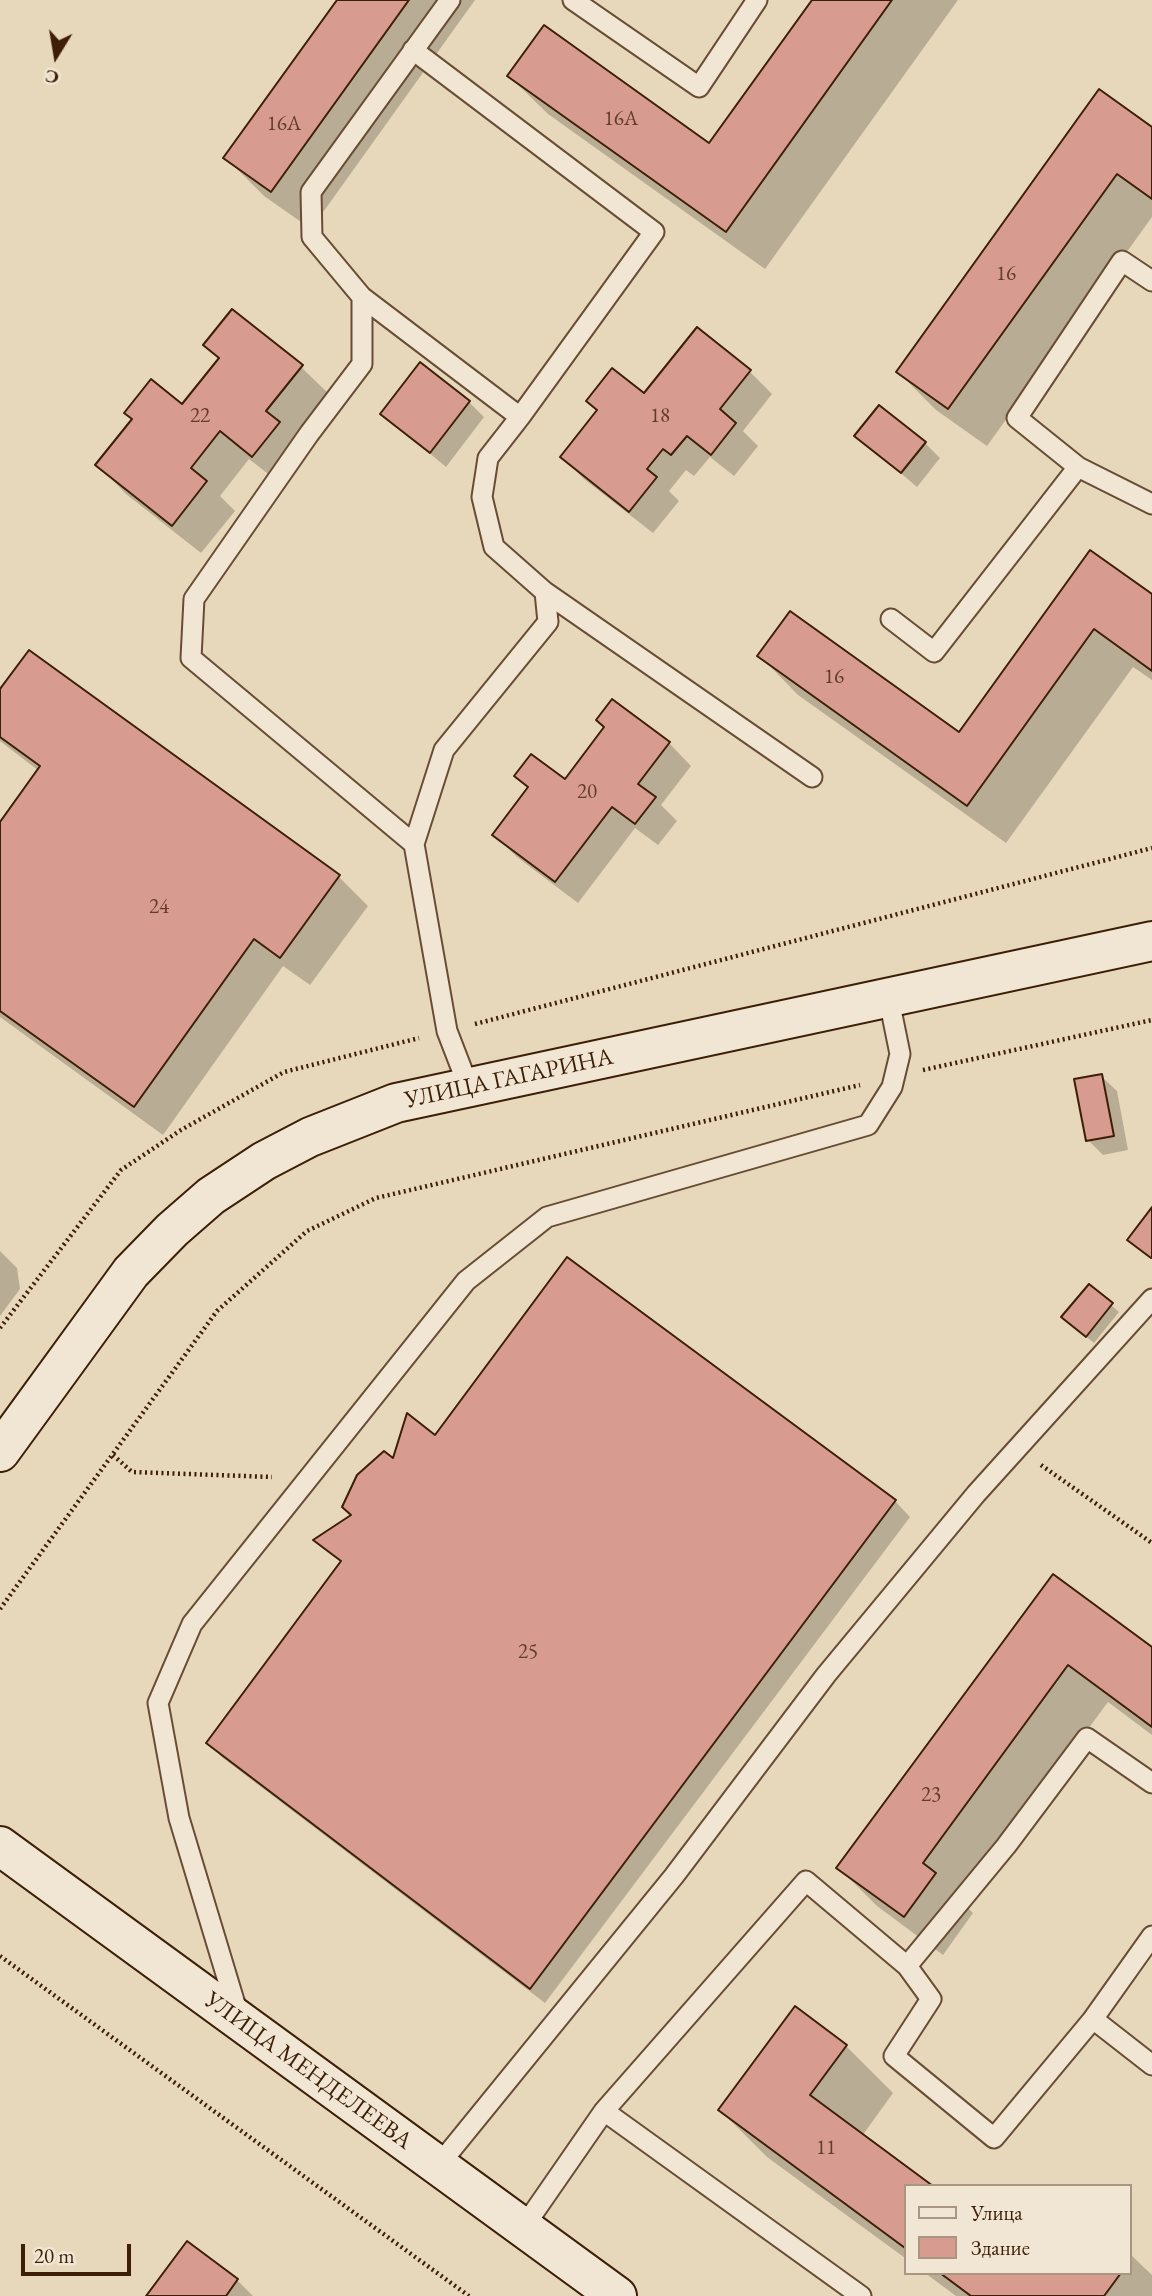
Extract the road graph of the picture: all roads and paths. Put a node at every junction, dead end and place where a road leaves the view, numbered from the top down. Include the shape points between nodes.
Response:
1 (450, 0) edge
2 (573, 0) edge
3 (757, 0) edge
4 (412, 50) junction
5 (1152, 281) edge
6 (362, 297) junction
7 (520, 417) junction
8 (1078, 467) junction
9 (1152, 503) edge
10 (545, 592) junction
11 (891, 619) dead end
12 (812, 777) dead end
13 (414, 844) junction
14 (1152, 848) edge
15 (1152, 941) edge
16 (888, 995) junction
17 (447, 1031) junction
18 (469, 1088) junction
19 (1152, 1299) edge
20 (0, 1328) edge
21 (1018, 1448) junction
22 (0, 1452) edge
23 (113, 1454) dead end
24 (310, 1479) junction
25 (1152, 1543) edge
26 (1152, 1783) edge
27 (0, 1846) edge
28 (1152, 1936) edge
29 (0, 1956) edge
30 (907, 1966) junction
31 (1093, 2019) junction
32 (240, 2022) junction
33 (1152, 2065) edge
34 (604, 2110) junction
35 (438, 2166) junction
36 (523, 2228) junction
37 (469, 2296) edge
38 (617, 2296) edge
39 (861, 2296) edge

1 - 4 lane
2 - 3 lane via 699,87
4 - 6 lane via 311,192 312,237
4 - 7 lane via 654,232
5 - 8 lane via 1122,261 1017,418
6 - 7 lane
6 - 13 lane via 362,364 194,599 191,658
7 - 10 lane via 488,458 482,497 494,547
8 - 9 lane
8 - 11 lane via 934,652
10 - 12 lane
10 - 13 lane via 548,622 444,750
13 - 17 lane
14 - 17 path
15 - 16 main road, УЛИЦА ГАГАРИНА
16 - 18 main road, УЛИЦА ГАГАРИНА
16 - 24 lane via 900,1054 892,1087 868,1125 547,1217 466,1281
17 - 18 lane
17 - 20 path via 284,1072 181,1130 121,1170
18 - 22 main road, УЛИЦА ГАГАРИНА via 396,1103 349,1121 264,1161 211,1196 131,1272
19 - 21 lane
21 - 25 path
21 - 35 lane via 826,1675 674,1876
23 - 24 path via 132,1472
24 - 32 lane via 192,1624 158,1703 179,1818
26 - 30 lane via 1087,1738
27 - 32 main road, УЛИЦА МЕНДЕЛЕЕВА
28 - 31 lane
29 - 37 path
30 - 31 lane via 931,1999 894,2056 994,2138
30 - 34 lane via 806,1881
31 - 33 lane
32 - 35 main road, УЛИЦА МЕНДЕЛЕЕВА
34 - 36 lane
34 - 39 lane
35 - 36 main road, УЛИЦА МЕНДЕЛЕЕВА
36 - 38 main road, УЛИЦА МЕНДЕЛЕЕВА

